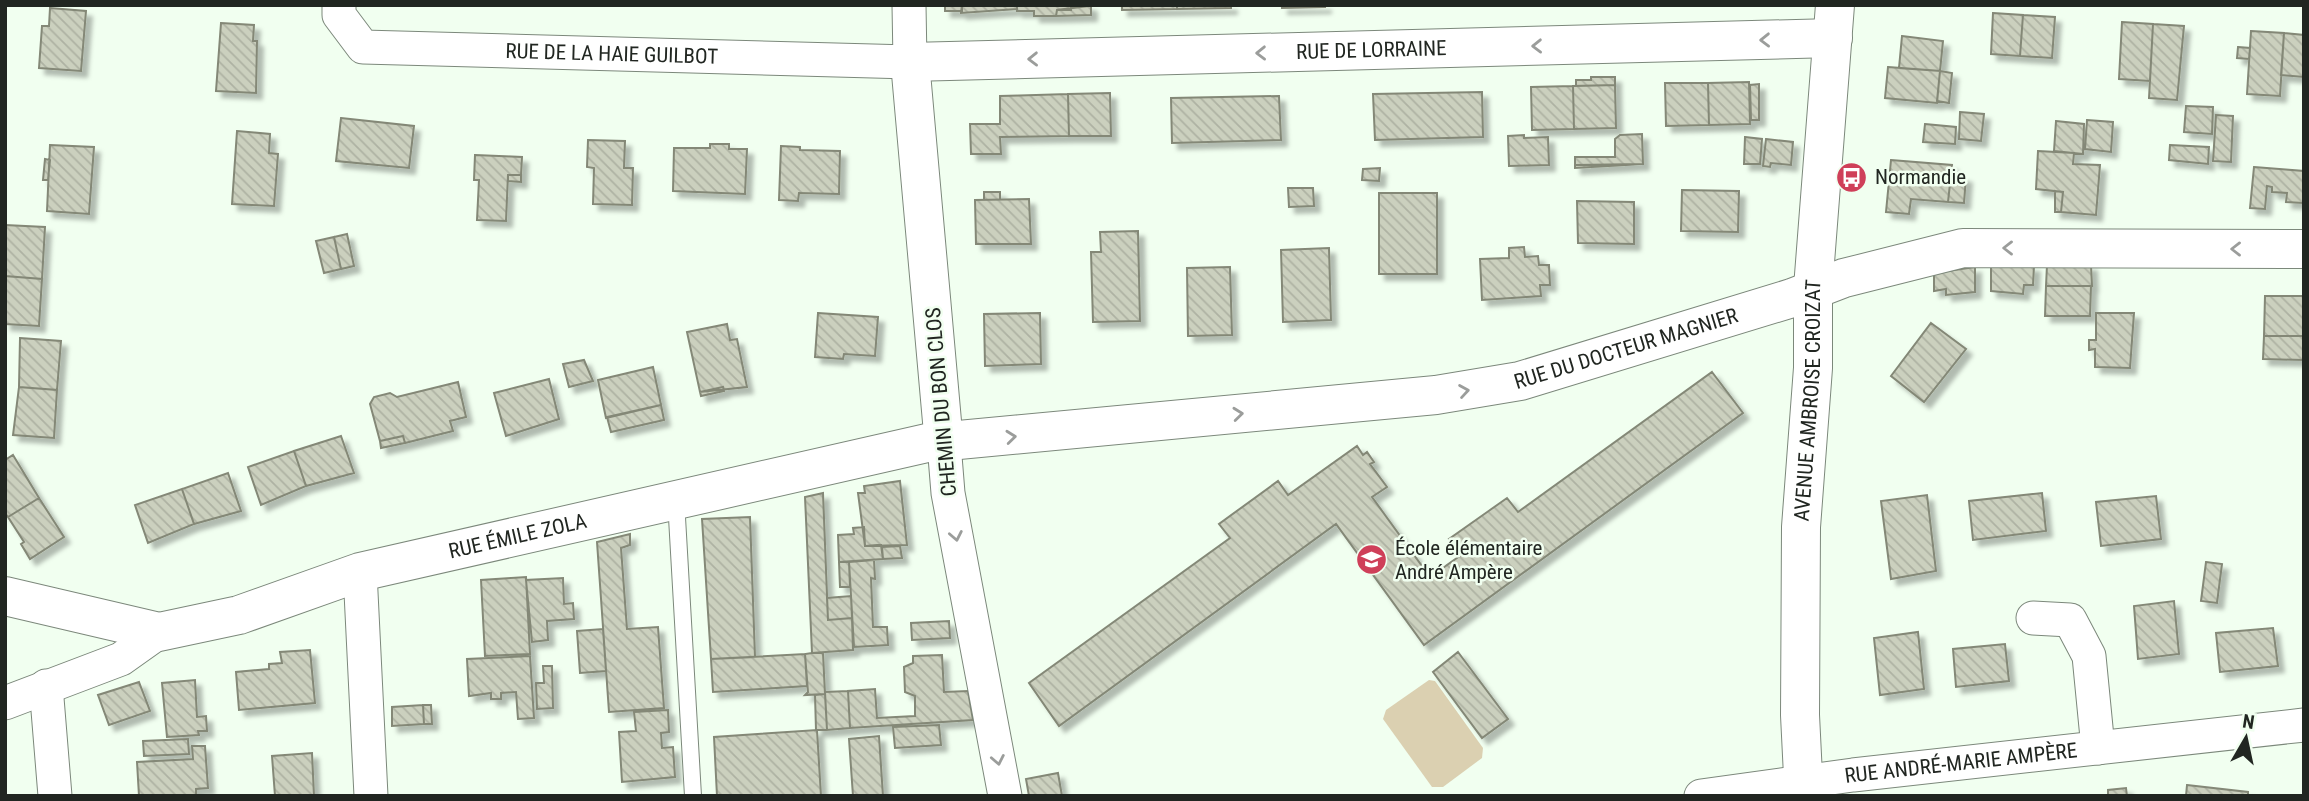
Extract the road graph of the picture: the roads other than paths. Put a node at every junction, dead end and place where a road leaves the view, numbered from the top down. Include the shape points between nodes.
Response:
1 (339, 5) edge
2 (908, 5) edge
3 (1834, 22) edge
4 (910, 62) junction
5 (2304, 249) edge
6 (1813, 288) junction
7 (944, 444) junction
8 (676, 498) junction
9 (360, 572) junction
10 (5, 596) edge
11 (2032, 618) dead end
12 (159, 632) junction
13 (46, 687) junction
14 (5, 703) edge
15 (2304, 725) edge
16 (2098, 748) junction
17 (1803, 788) edge
18 (55, 796) edge
19 (371, 796) edge
20 (693, 796) edge
21 (1005, 796) edge
22 (1700, 796) edge

1 - 4 street, RUE DE LA HAIE GUILBOT via 339,15 362,47
2 - 4 street, CHEMIN DU BON CLOS
3 -> 4 street, RUE DE LORRAINE
3 - 6 street, AVENUE AMBROISE CROIZAT
4 - 7 street, CHEMIN DU BON CLOS
5 -> 6 street, RUE DU DOCTEUR MAGNIER via 1963,248
7 -> 6 street, RUE DU DOCTEUR MAGNIER via 1436,396 1520,381
6 - 17 street, AVENUE AMBROISE CROIZAT via 1813,368 1801,527
7 - 8 street, RUE ÉMILE ZOLA via 927,443
7 -> 21 street, CHEMIN DU BON CLOS via 948,493
8 - 9 street, RUE ÉMILE ZOLA
8 - 20 lane
9 - 12 street, RUE ÉMILE ZOLA via 239,615
9 - 19 street
10 - 12 street, RUE ÉMILE ZOLA
11 - 16 street, RUE ANDRÉ-MARIE AMPÈRE via 2070,620 2089,656
12 - 13 street, RUE ÉMILE ZOLA via 121,659
13 - 14 street, RUE ÉMILE ZOLA
13 - 18 street
15 - 16 street, RUE ANDRÉ-MARIE AMPÈRE
16 - 17 street, RUE ANDRÉ-MARIE AMPÈRE
17 - 22 street, RUE ANDRÉ-MARIE AMPÈRE

